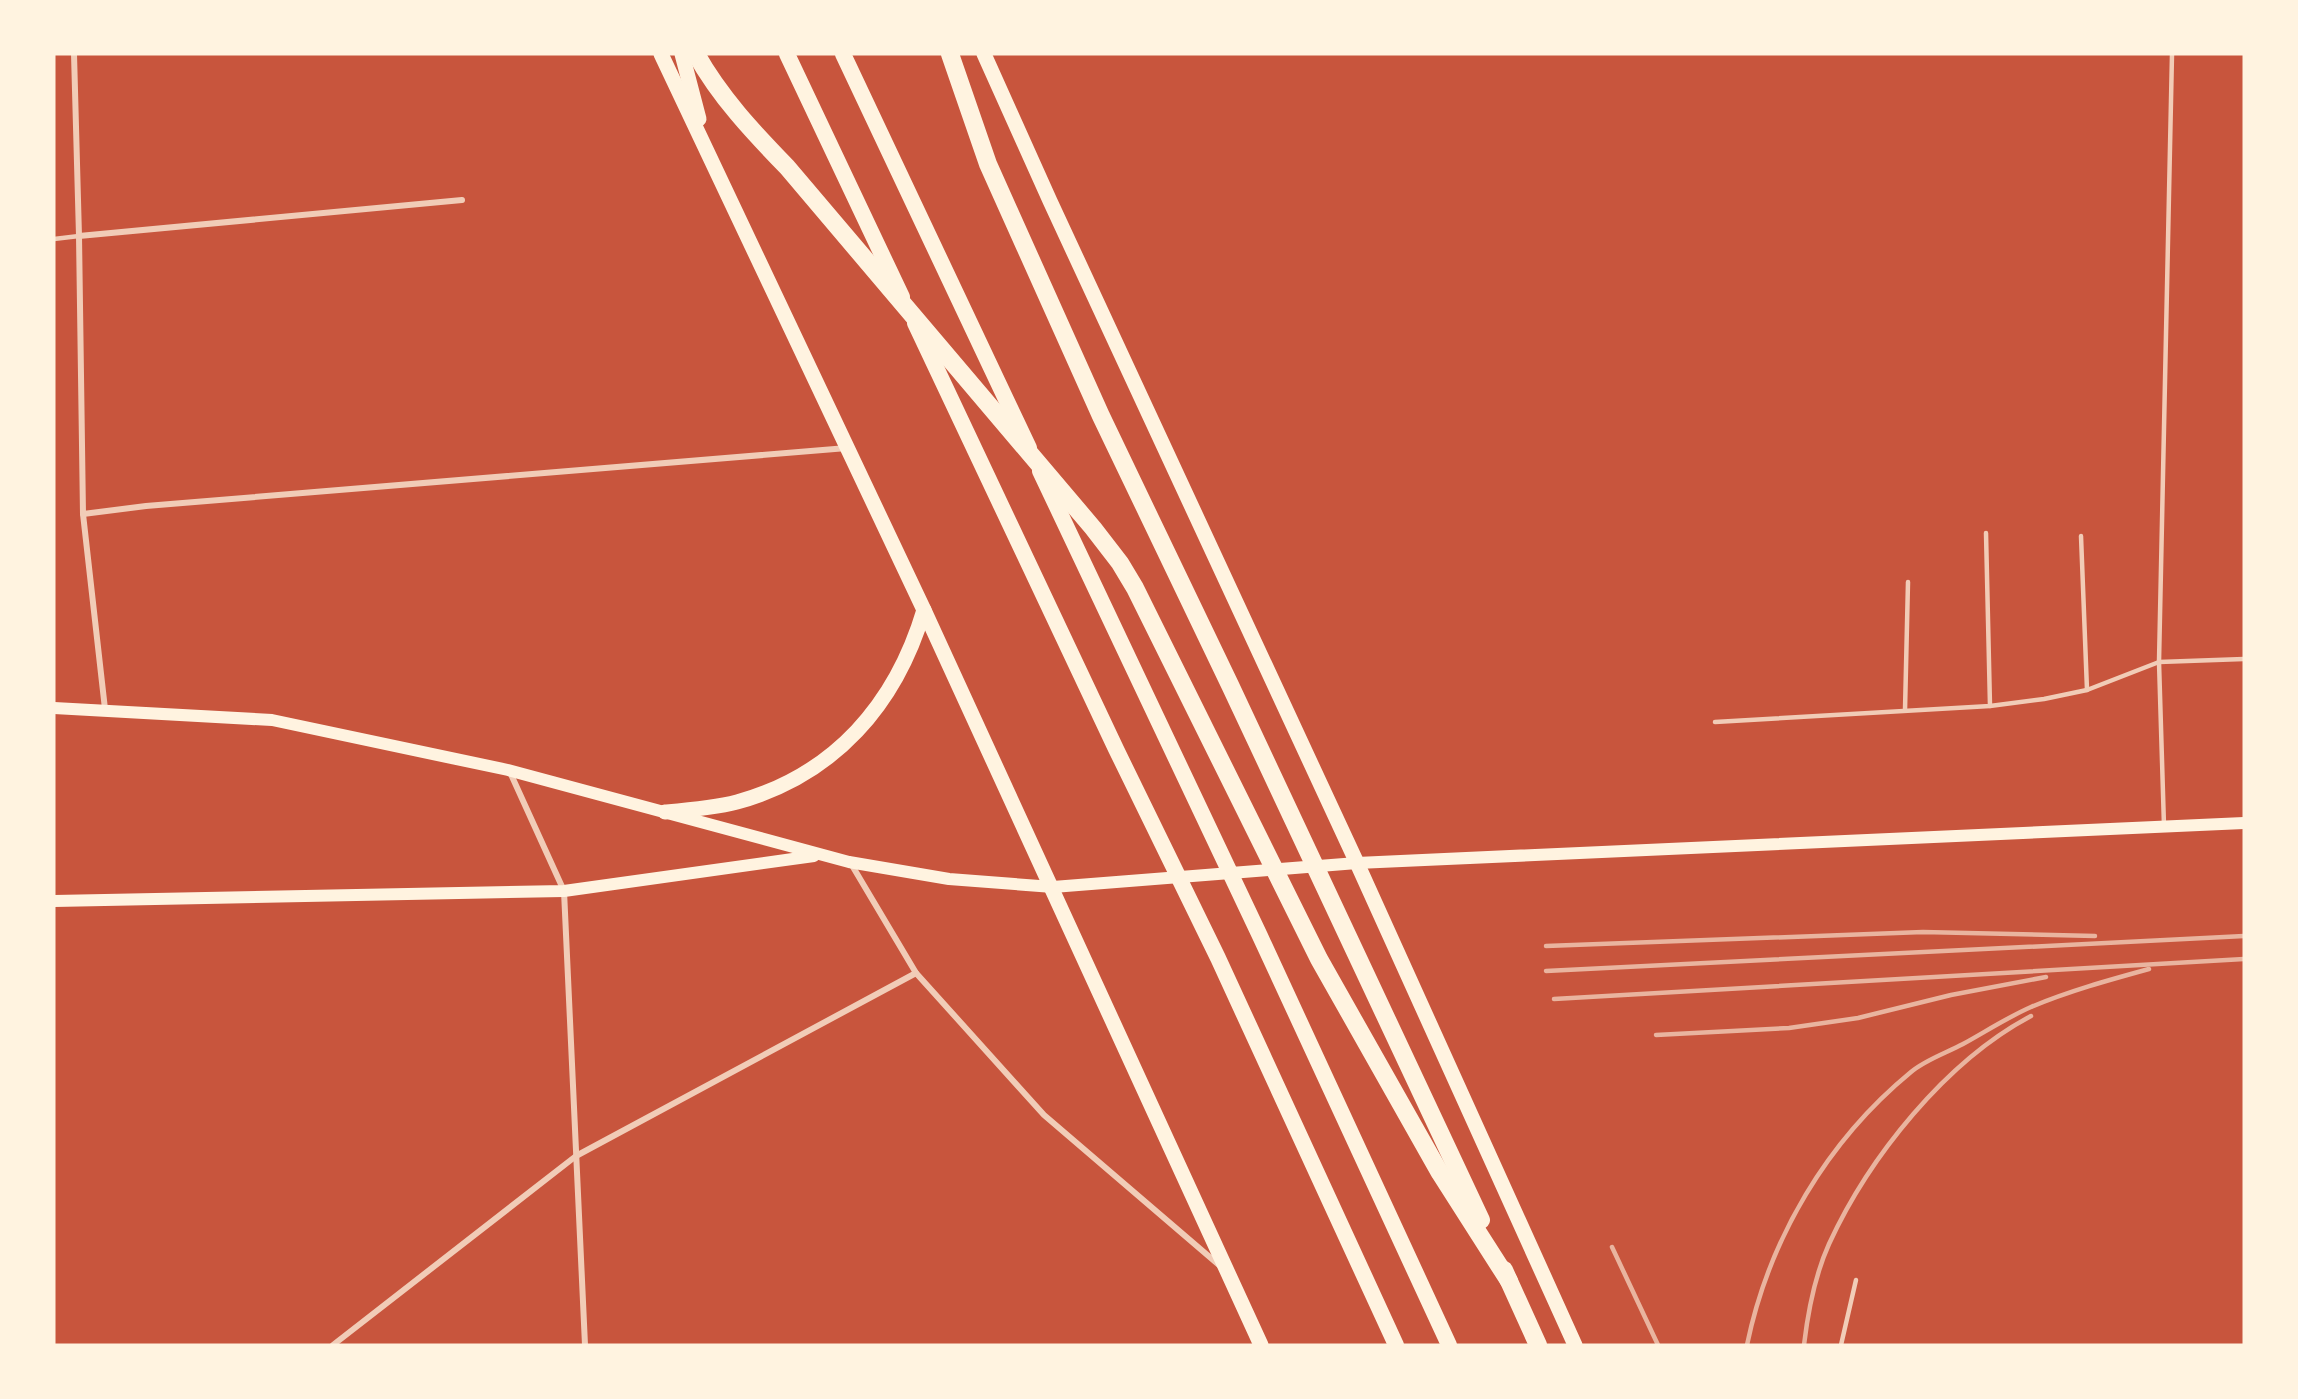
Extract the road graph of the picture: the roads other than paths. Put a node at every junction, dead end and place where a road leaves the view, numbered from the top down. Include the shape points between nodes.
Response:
1 (74, 54) edge
2 (661, 54) edge
3 (682, 54) edge
4 (696, 54) edge
5 (787, 54) edge
6 (843, 54) edge
7 (950, 54) edge
8 (984, 54) edge
9 (2172, 54) edge
10 (708, 154) junction
11 (462, 200) dead end
12 (80, 236) junction
13 (54, 239) edge
14 (848, 448) junction
15 (83, 514) junction
16 (1986, 533) dead end
17 (2081, 536) dead end
18 (1908, 582) dead end
19 (924, 610) junction
20 (2244, 659) edge
21 (2159, 662) junction
22 (2087, 690) junction
23 (1990, 706) junction
24 (54, 708) edge
25 (105, 709) junction
26 (1905, 710) junction
27 (1715, 722) dead end
28 (508, 770) junction
29 (665, 812) junction
30 (2244, 823) edge
31 (2164, 826) junction
32 (821, 855) junction
33 (849, 862) junction
34 (1357, 863) junction
35 (1053, 887) junction
36 (564, 891) junction
37 (54, 901) edge
38 (916, 973) junction
39 (576, 1156) junction
40 (1227, 1272) junction
41 (1856, 1280) dead end
42 (1509, 1281) junction
43 (333, 1345) edge
44 (585, 1345) edge
45 (1261, 1345) edge
46 (1396, 1345) edge
47 (1449, 1345) edge
48 (1538, 1345) edge
49 (1575, 1345) edge
50 (1841, 1345) edge

1 - 12 street
2 - 10 main road
3 - 10 main road
4 - 42 highway via 751,130 788,167 1120,563 1331,980 1440,1173
5 - 46 highway via 1218,958
6 - 47 highway
7 - 42 highway via 988,164 1101,416
8 - 34 main road
9 - 21 lane
10 - 14 main road
11 - 12 street
12 - 13 lane
12 - 15 street
14 - 15 street
14 - 19 main road
15 - 25 street
16 - 23 lane
17 - 22 lane
18 - 26 lane
19 - 29 main road via 914,643 894,683 859,729 834,752 771,790 737,802
19 - 35 main road
20 - 21 lane
21 - 22 lane
21 - 31 lane
22 - 23 lane
23 - 26 lane
24 - 25 main road
25 - 28 main road via 272,720
26 - 27 lane
28 - 29 main road
28 - 36 street
29 - 32 main road
30 - 31 main road
31 - 34 main road
32 - 33 main road
32 - 36 main road
33 - 35 main road via 949,879
33 - 38 street
34 - 35 main road
34 - 49 main road
35 - 40 main road
36 - 37 main road
36 - 39 street
38 - 39 street
38 - 40 street via 1044,1115
39 - 43 street
39 - 44 street
40 - 45 main road
41 - 50 lane
42 - 48 highway

